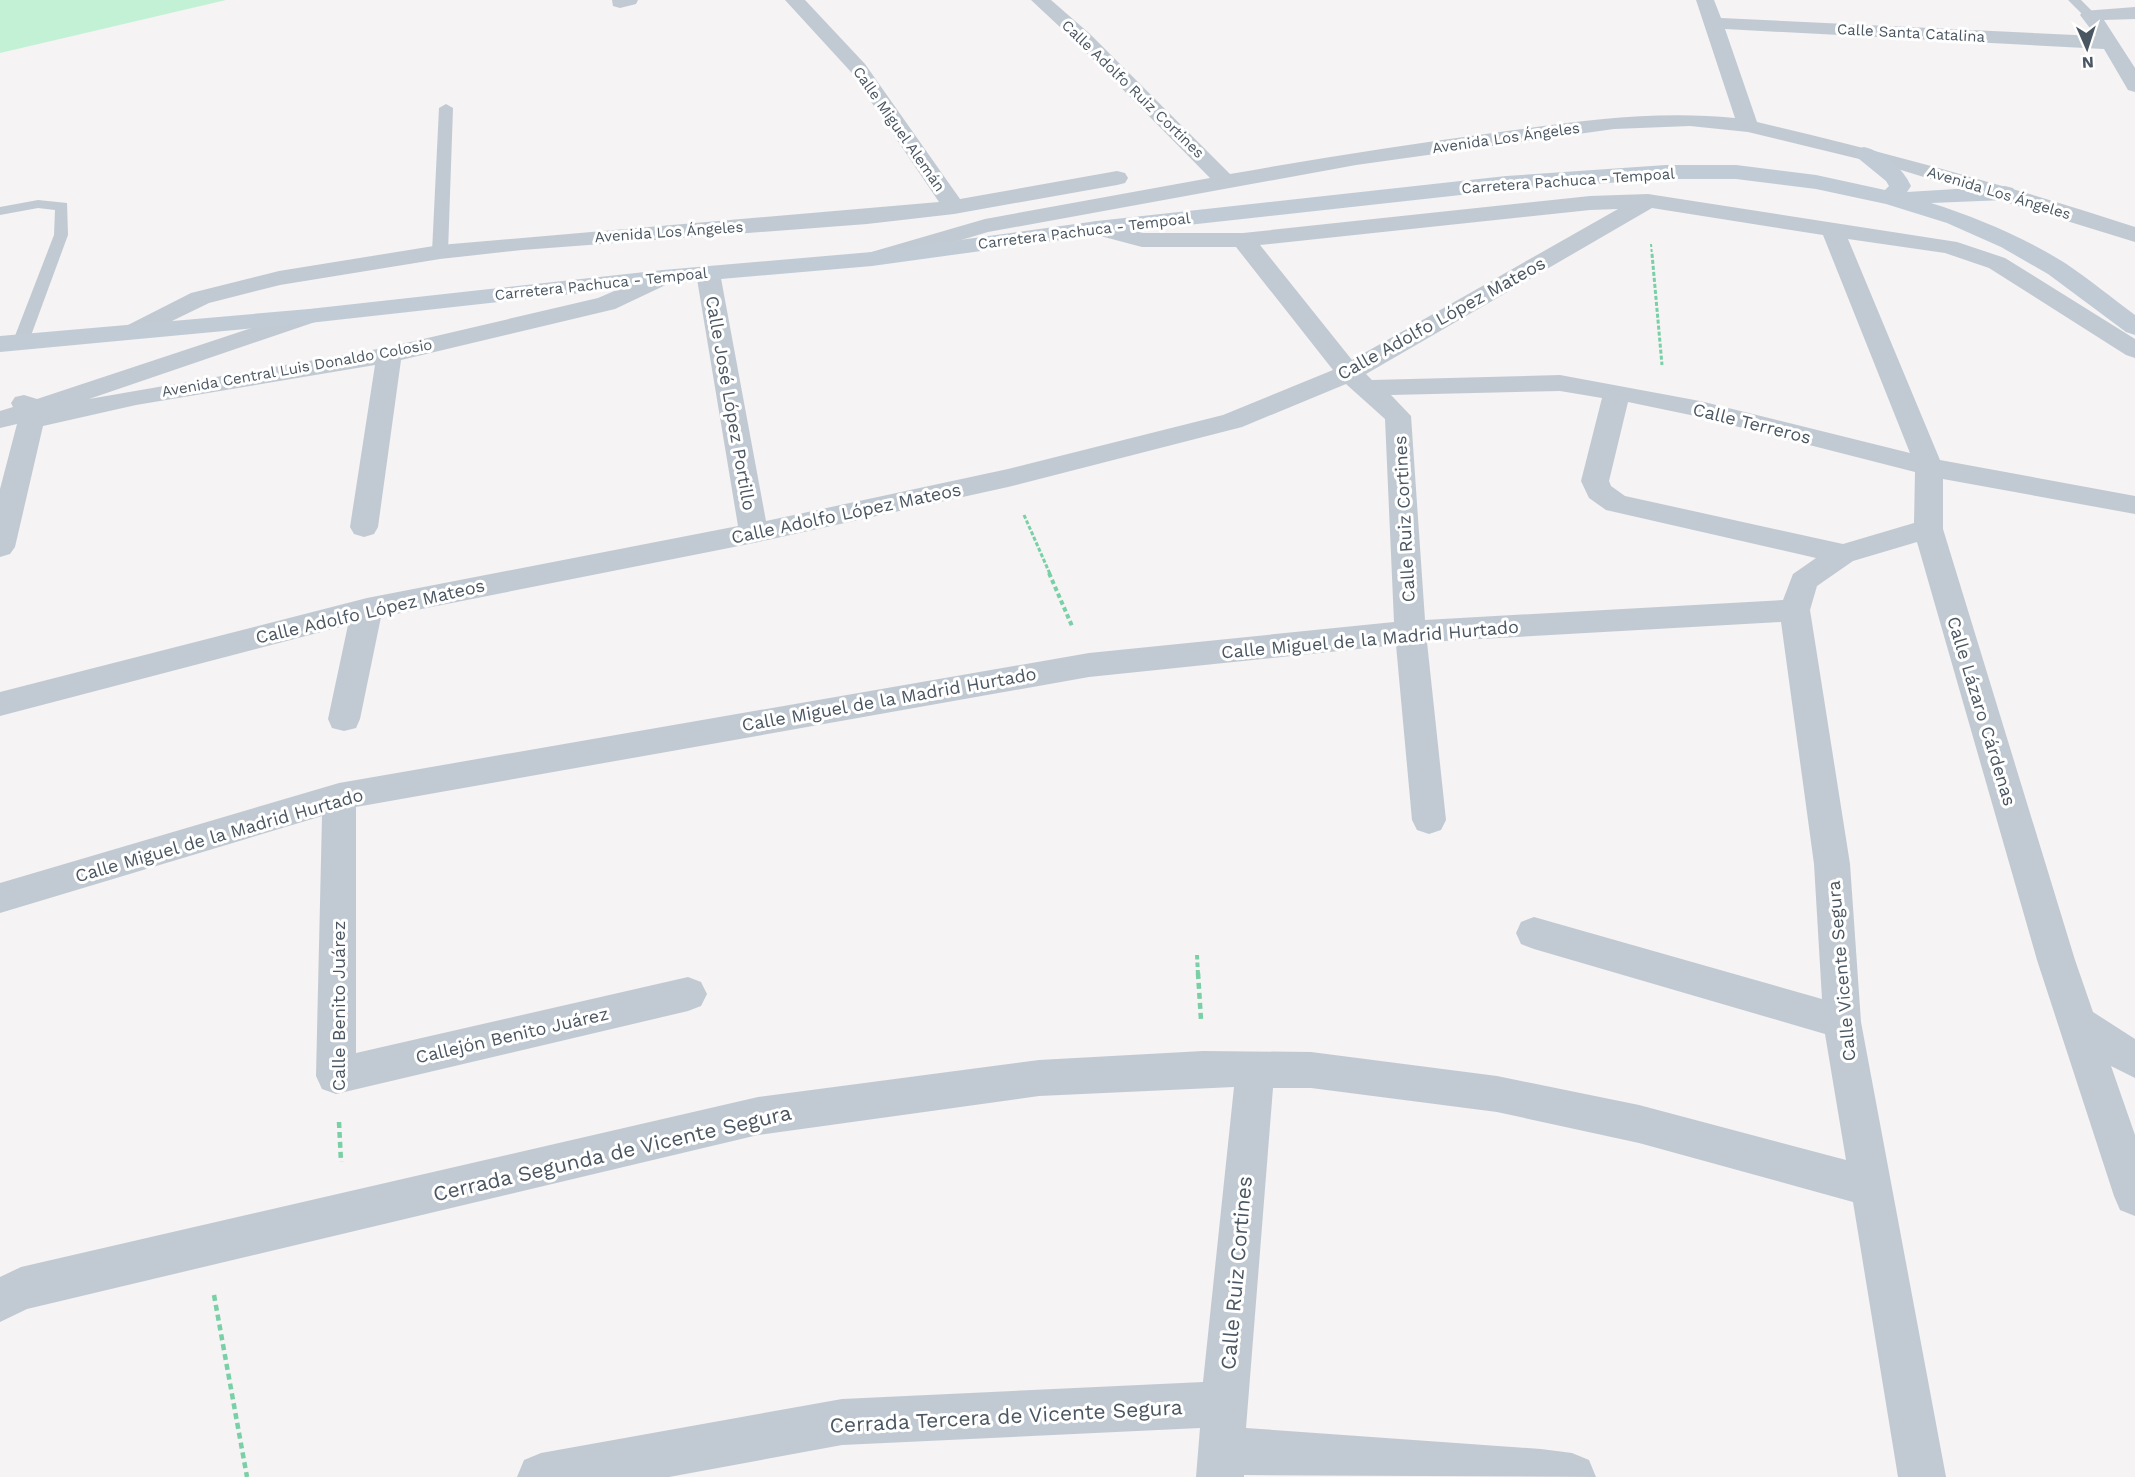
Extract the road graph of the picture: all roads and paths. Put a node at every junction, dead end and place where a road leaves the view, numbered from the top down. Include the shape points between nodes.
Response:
1 (794, 0) edge
2 (1040, 0) edge
3 (1705, 0) edge
4 (2074, 0) edge
5 (2135, 13) edge
6 (2090, 15) junction
7 (1712, 22) junction
8 (2111, 43) junction
9 (2135, 86) edge
10 (447, 108) dead end
11 (1748, 126) junction
12 (1864, 154) junction
13 (1208, 162) junction
14 (1185, 166) dead end
15 (1138, 174) dead end
16 (1224, 181) junction
17 (2005, 193) junction
18 (1891, 198) junction
19 (1648, 201) junction
20 (954, 207) junction
21 (0, 211) edge
22 (1097, 228) junction
23 (1833, 230) junction
24 (2135, 236) edge
25 (1244, 240) junction
26 (440, 252) junction
27 (872, 259) junction
28 (708, 273) junction
29 (1653, 274) dead end
30 (663, 277) junction
31 (309, 316) junction
32 (2135, 327) edge
33 (137, 330) junction
34 (10, 343) edge
35 (2135, 350) edge
36 (389, 355) junction
37 (1661, 359) dead end
38 (1357, 380) junction
39 (1617, 392) junction
40 (0, 402) edge
41 (32, 413) junction
42 (0, 420) edge
43 (1929, 467) junction
44 (1008, 478) junction
45 (2135, 505) edge
46 (364, 527) dead end
47 (1928, 529) junction
48 (754, 533) junction
49 (0, 547) edge
50 (1843, 554) junction
51 (367, 609) junction
52 (1795, 610) junction
53 (1410, 632) junction
54 (1089, 664) junction
55 (0, 691) edge
56 (38, 693) junction
57 (0, 704) edge
58 (344, 719) dead end
59 (339, 797) junction
60 (1429, 820) dead end
61 (0, 898) edge
62 (1534, 933) dead end
63 (1197, 955) dead end
64 (688, 994) dead end
65 (1842, 1022) junction
66 (2077, 1023) junction
67 (2135, 1060) edge
68 (1203, 1069) junction
69 (1254, 1069) junction
70 (336, 1076) junction
71 (1871, 1187) junction
72 (2135, 1196) edge
73 (344, 1214) junction
74 (212, 1286) dead end
75 (7, 1294) edge
76 (1224, 1404) junction
77 (1221, 1463) edge
78 (248, 1477) edge
79 (541, 1477) edge
80 (1572, 1477) edge
81 (1922, 1477) edge

1 - 20 street, Calle Miguel Alemán via 858,68
2 - 13 street, Calle Adolfo Ruiz Cortines
3 - 7 street
4 - 6 lane
5 - 6 street
6 - 8 street
7 - 8 street, Calle Santa Catalina via 1732,16
7 - 11 street
8 - 9 street
10 - 26 lane
11 - 12 street, Avenida Los Ángeles
11 - 16 street, Avenida Los Ángeles via 1690,120 1614,123 1356,158
12 - 17 street, Avenida Los Ángeles
12 - 18 main road via 1899,181 1900,186
13 - 14 street
13 - 16 street, Calle Adolfo Ruiz Cortines
15 - 20 street, Avenida Los Ángeles
16 - 27 street, Avenida Los Ángeles via 985,226
17 - 18 main road
17 - 24 street, Avenida Los Ángeles
18 - 22 main road, Carretera Pachuca - Tempoal via 1816,182 1736,172 1666,172 1506,183
18 - 32 main road, Carretera Pachuca - Tempoal via 1954,218 2009,242 2057,269
19 - 23 street
19 - 25 street via 1590,202
19 - 38 street, Calle Adolfo López Mateos
20 - 26 street, Avenida Los Ángeles
21 - 34 lane via 38,204 62,206 62,235
22 - 25 street via 1142,240
22 - 27 main road, Carretera Pachuca - Tempoal
23 - 35 street via 1949,247 1997,263
23 - 43 street, Calle Lázaro Cárdenas
25 - 38 street, Calle Ruiz Cortines
26 - 33 street, Avenida Los Ángeles via 279,278 200,298
27 - 28 main road, Carretera Pachuca - Tempoal
28 - 30 main road, Carretera Pachuca - Tempoal
28 - 48 street, Calle José López Portillo
29 - 37 path
30 - 31 main road, Carretera Pachuca - Tempoal
30 - 36 street, Avenida Central Luis Donaldo Colosio via 606,304
31 - 33 main road, Carretera Pachuca - Tempoal
31 - 41 street, Avenida Central Luis Donaldo Colosio
33 - 34 main road, Carretera Pachuca - Tempoal
36 - 41 street, Avenida Central Luis Donaldo Colosio
36 - 46 street
38 - 39 street, Calle Terreros via 1560,383
38 - 44 street, Calle Adolfo López Mateos via 1232,421
38 - 53 street, Calle Ruiz Cortines via 1398,416
39 - 43 street, Calle Terreros
39 - 50 street via 1595,482 1599,491 1616,503
40 - 41 street via 9,401
41 - 42 street, Avenida Central Luis Donaldo Colosio
41 - 49 street
43 - 45 street, Calle Terreros
43 - 47 street, Calle Lázaro Cárdenas
44 - 48 street, Calle Adolfo López Mateos
44 - 54 path
47 - 50 street
47 - 66 street, Calle Lázaro Cárdenas
48 - 51 street, Calle Adolfo López Mateos
50 - 52 street, Calle Vicente Segura via 1804,580
51 - 56 street, Calle Adolfo López Mateos
51 - 58 street
52 - 53 street, Calle Miguel de la Madrid Hurtado
52 - 65 street, Calle Vicente Segura via 1832,864
53 - 54 street, Calle Miguel de la Madrid Hurtado
53 - 60 street, Calle Ruiz Cortines
54 - 59 street, Calle Miguel de la Madrid Hurtado
55 - 56 street
56 - 57 street, Calle Adolfo López Mateos
59 - 61 street, Calle Miguel de la Madrid Hurtado
59 - 70 street, Calle Benito Juárez
62 - 65 street
63 - 68 path
64 - 70 street, Callejón Benito Juárez
65 - 71 street, Calle Vicente Segura
66 - 67 street
66 - 72 street, Calle Lázaro Cárdenas
68 - 69 street, Cerrada Segunda de Vicente Segura
68 - 73 street, Cerrada Segunda de Vicente Segura via 1039,1078 758,1116
69 - 71 street, Cerrada Segunda de Vicente Segura via 1311,1070 1497,1094 1639,1124
69 - 76 street, Calle Ruiz Cortines
70 - 73 path, Calle Benito Juárez
71 - 81 street, Calle Vicente Segura
73 - 75 street, Cerrada Segunda de Vicente Segura
74 - 78 path
76 - 77 street, Calle Ruiz Cortines
76 - 79 street, Cerrada Tercera de Vicente Segura via 842,1422
77 - 80 street via 1541,1472

